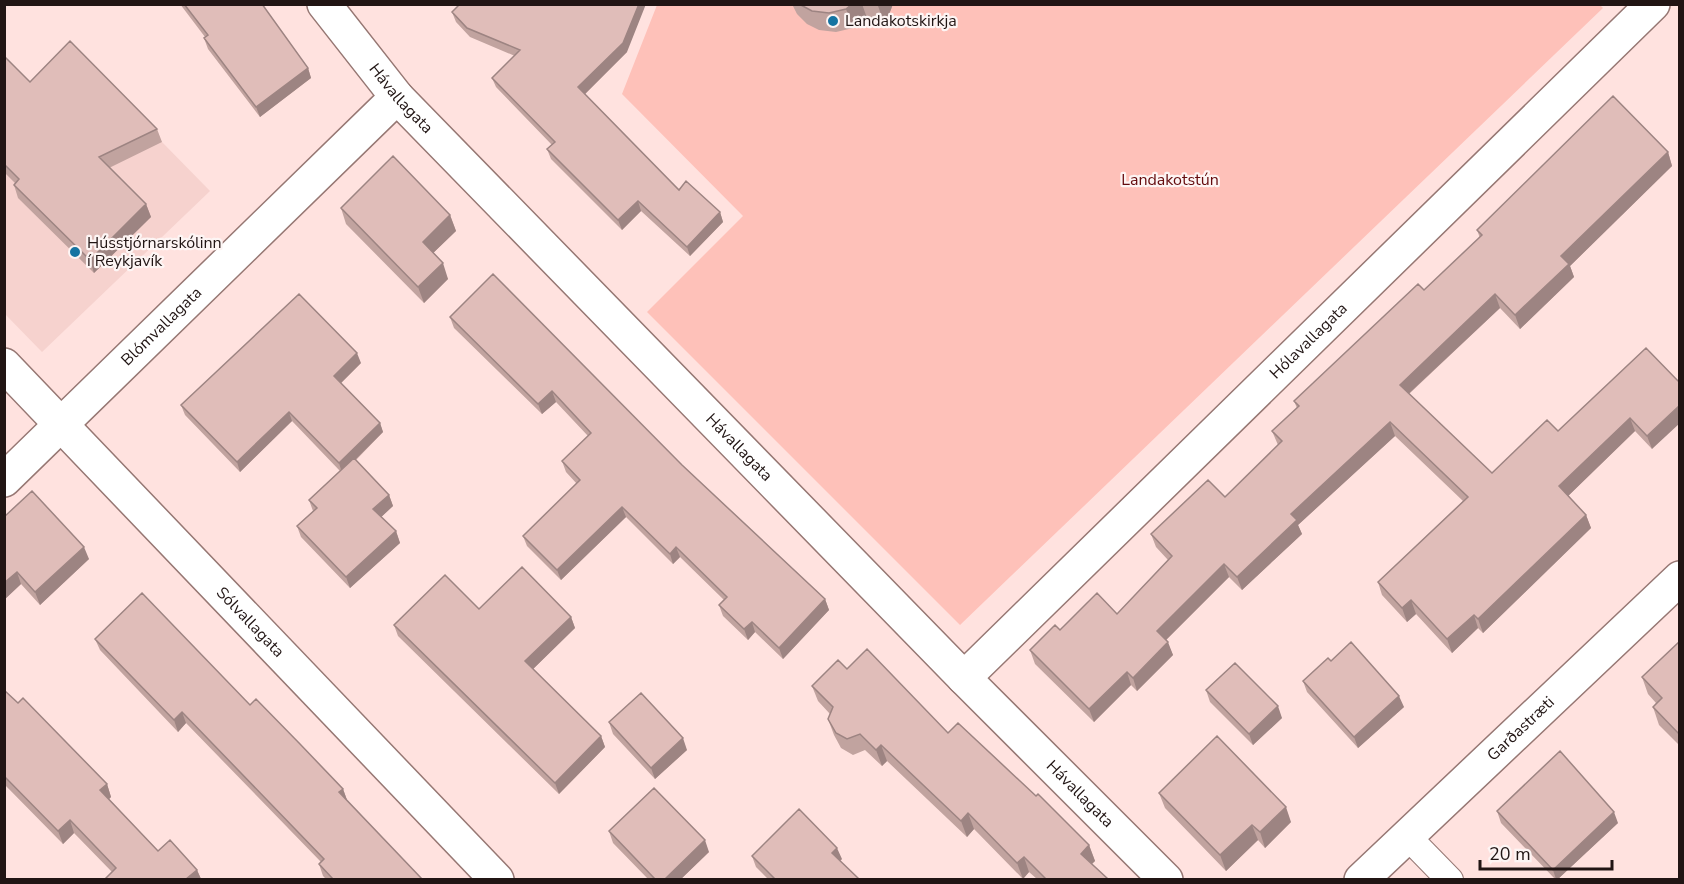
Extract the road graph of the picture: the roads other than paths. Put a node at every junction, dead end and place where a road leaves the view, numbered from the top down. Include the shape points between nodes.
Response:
1 (324, 4) edge
2 (1653, 4) edge
3 (397, 97) junction
4 (4, 364) edge
5 (62, 422) junction
6 (4, 480) edge
7 (1680, 578) edge
8 (964, 678) junction
9 (1407, 836) junction
10 (496, 879) edge
11 (1166, 879) edge
12 (1361, 879) edge
13 (1450, 879) edge

1 - 3 street, Hávallagata
2 - 8 street, Hólavallagata
3 - 5 street, Blómvallagata
3 - 8 street, Hávallagata
4 - 5 street, Sólvallagata
5 - 6 street, Blómvallagata
5 - 10 street, Sólvallagata
7 - 9 street, Garðastræti
8 - 11 street, Hávallagata
9 - 12 street, Garðastræti
9 - 13 lane

